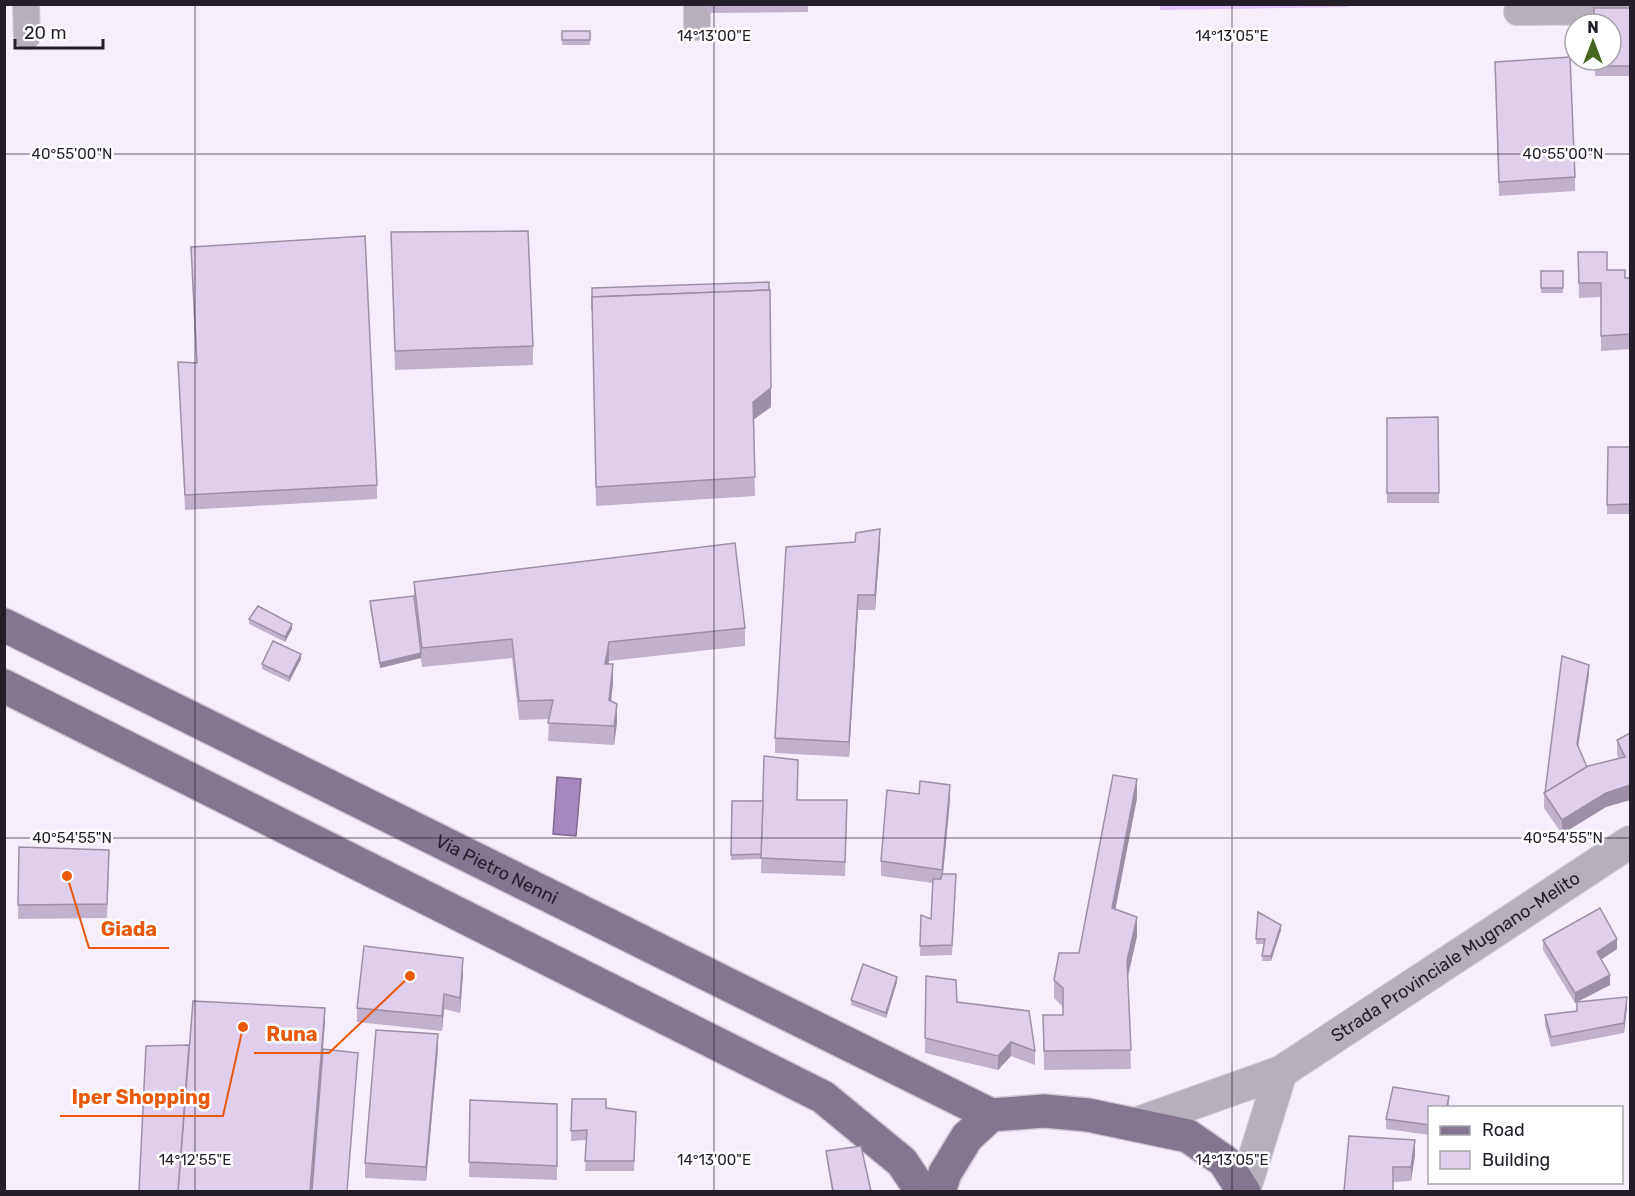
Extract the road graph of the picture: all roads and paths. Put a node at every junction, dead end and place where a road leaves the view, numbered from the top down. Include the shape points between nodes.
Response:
1 (27, 4) edge
2 (1630, 11) edge
3 (1517, 12) dead end
4 (27, 36) dead end
5 (4, 625) edge
6 (4, 686) edge
7 (1630, 842) edge
8 (1281, 1072) junction
9 (991, 1115) junction
10 (1136, 1124) junction
11 (922, 1191) edge
12 (939, 1191) edge
13 (1244, 1191) edge

1 - 4 street
2 - 3 street
5 - 9 main road, Via Pietro Nenni
6 - 11 main road via 822,1097 902,1162
7 - 8 street, Strada Provinciale Mugnano-Melito
8 - 10 street, Strada Provinciale Mugnano-Melito
8 - 13 street
9 - 10 main road via 1044,1111 1088,1114
9 - 12 main road via 967,1137
10 - 13 main road via 1188,1136 1224,1161

